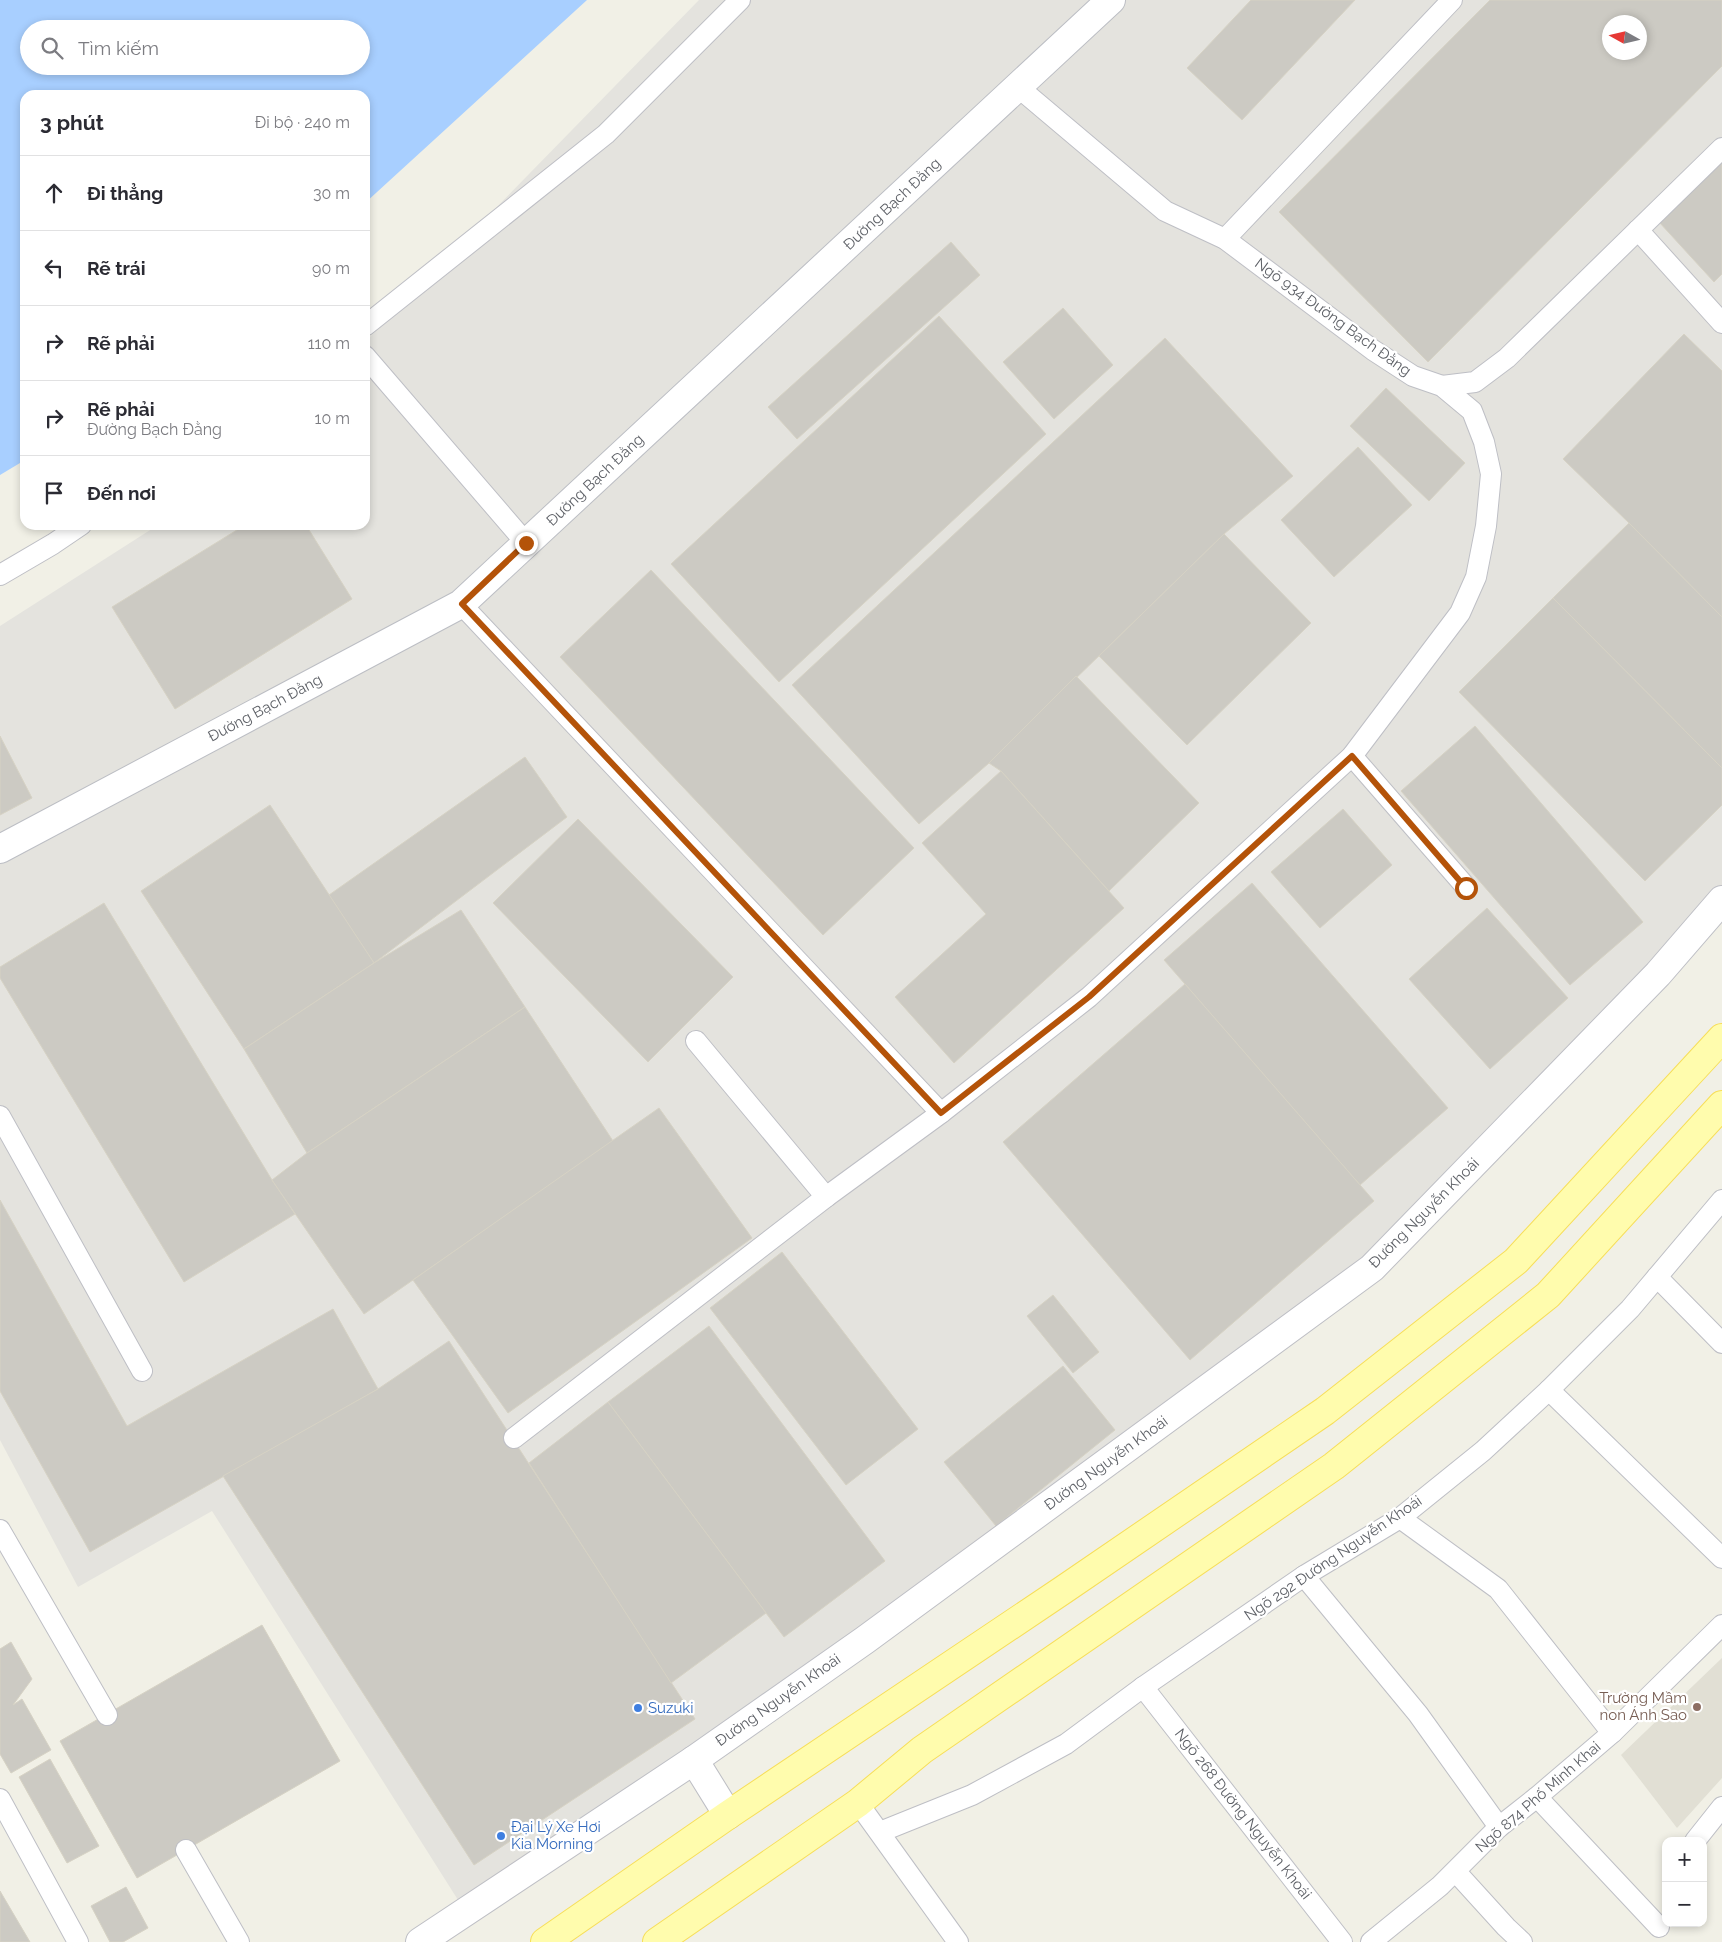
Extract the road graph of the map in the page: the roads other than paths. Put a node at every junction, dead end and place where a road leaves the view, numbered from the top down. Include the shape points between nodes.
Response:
1 (740, 0) edge
2 (1111, 0) edge
3 (1452, 0) edge
4 (1018, 87) junction
5 (1722, 148) edge
6 (1638, 230) junction
7 (1225, 240) junction
8 (370, 322) edge
9 (1722, 323) edge
10 (370, 362) edge
11 (1442, 386) junction
12 (74, 530) edge
13 (526, 543) junction
14 (0, 575) edge
15 (462, 604) junction
16 (1352, 756) junction
17 (0, 849) edge
18 (1466, 888) dead end
19 (1722, 900) edge
20 (1722, 1038) edge
21 (696, 1040) dead end
22 (1722, 1105) edge
23 (941, 1113) junction
24 (0, 1116) edge
25 (826, 1197) junction
26 (1722, 1200) edge
27 (1657, 1277) junction
28 (1722, 1343) edge
29 (142, 1371) dead end
30 (1549, 1390) junction
31 (514, 1438) dead end
32 (1400, 1518) junction
33 (0, 1530) edge
34 (1722, 1558) edge
35 (1304, 1576) junction
36 (1722, 1625) edge
37 (1143, 1687) junction
38 (107, 1715) dead end
39 (1612, 1733) junction
40 (694, 1760) junction
41 (1538, 1797) junction
42 (0, 1799) edge
43 (858, 1803) junction
44 (1722, 1807) edge
45 (728, 1815) junction
46 (1499, 1827) junction
47 (880, 1832) junction
48 (1698, 1837) edge
49 (186, 1850) dead end
50 (1456, 1872) junction
51 (1664, 1929) edge
52 (78, 1942) edge
53 (239, 1942) edge
54 (420, 1942) edge
55 (545, 1942) edge
56 (658, 1942) edge
57 (958, 1942) edge
58 (1342, 1942) edge
59 (1371, 1942) edge
60 (1522, 1942) edge

1 - 8 lane via 606,134
2 - 4 street, Đường Bạch Đằng
3 - 7 lane
4 - 7 lane, Ngõ 934 Đường Bạch Đằng via 1164,211
4 - 13 street, Đường Bạch Đằng
5 - 6 lane
6 - 9 lane
6 - 11 lane via 1506,358 1475,382
7 - 11 lane, Ngõ 934 Đường Bạch Đằng via 1412,376
10 - 13 lane
11 - 16 lane, Ngõ 934 Đường Bạch Đằng via 1472,411 1484,442 1491,474 1486,526 1476,577 1460,613
12 - 14 lane
13 - 15 street, Đường Bạch Đằng
15 - 17 street, Đường Bạch Đằng
15 - 23 lane
16 - 18 lane
16 - 23 lane, Ngõ 934 Đường Bạch Đằng via 1089,997
19 - 40 street, Đường Nguyễn Khoái via 1658,974 1372,1268 864,1640
20 - 45 main road via 1516,1261 1325,1411
21 - 25 lane
22 - 43 main road via 1548,1295 1334,1466 922,1750
23 - 25 lane, Ngõ 934 Đường Bạch Đằng
24 - 29 lane
25 - 31 lane, Ngõ 934 Đường Bạch Đằng
26 - 27 lane, Ngõ 292 Đường Nguyễn Khoái
27 - 28 lane
27 - 30 lane, Ngõ 292 Đường Nguyễn Khoái via 1630,1309
30 - 32 lane, Ngõ 292 Đường Nguyễn Khoái via 1484,1451
30 - 34 lane
32 - 35 lane, Ngõ 292 Đường Nguyễn Khoái
32 - 39 lane via 1498,1589
33 - 38 lane
35 - 37 lane, Ngõ 292 Đường Nguyễn Khoái
35 - 46 lane via 1418,1714
36 - 39 lane, Ngõ 874 Phố Minh Khai
37 - 47 lane, Ngõ 292 Đường Nguyễn Khoái via 1066,1744 972,1795
37 - 58 lane, Ngõ 268 Đường Nguyễn Khoái
39 - 41 lane, Ngõ 874 Phố Minh Khai
40 - 45 street
40 - 54 street, Đường Nguyễn Khoái
41 - 46 lane, Ngõ 874 Phố Minh Khai
41 - 51 lane
42 - 52 lane
43 - 47 lane
43 - 56 main road
44 - 48 lane
45 - 55 main road
46 - 50 lane, Ngõ 874 Phố Minh Khai
47 - 57 lane
49 - 53 lane
50 - 59 lane, Ngõ 874 Phố Minh Khai
50 - 60 lane

